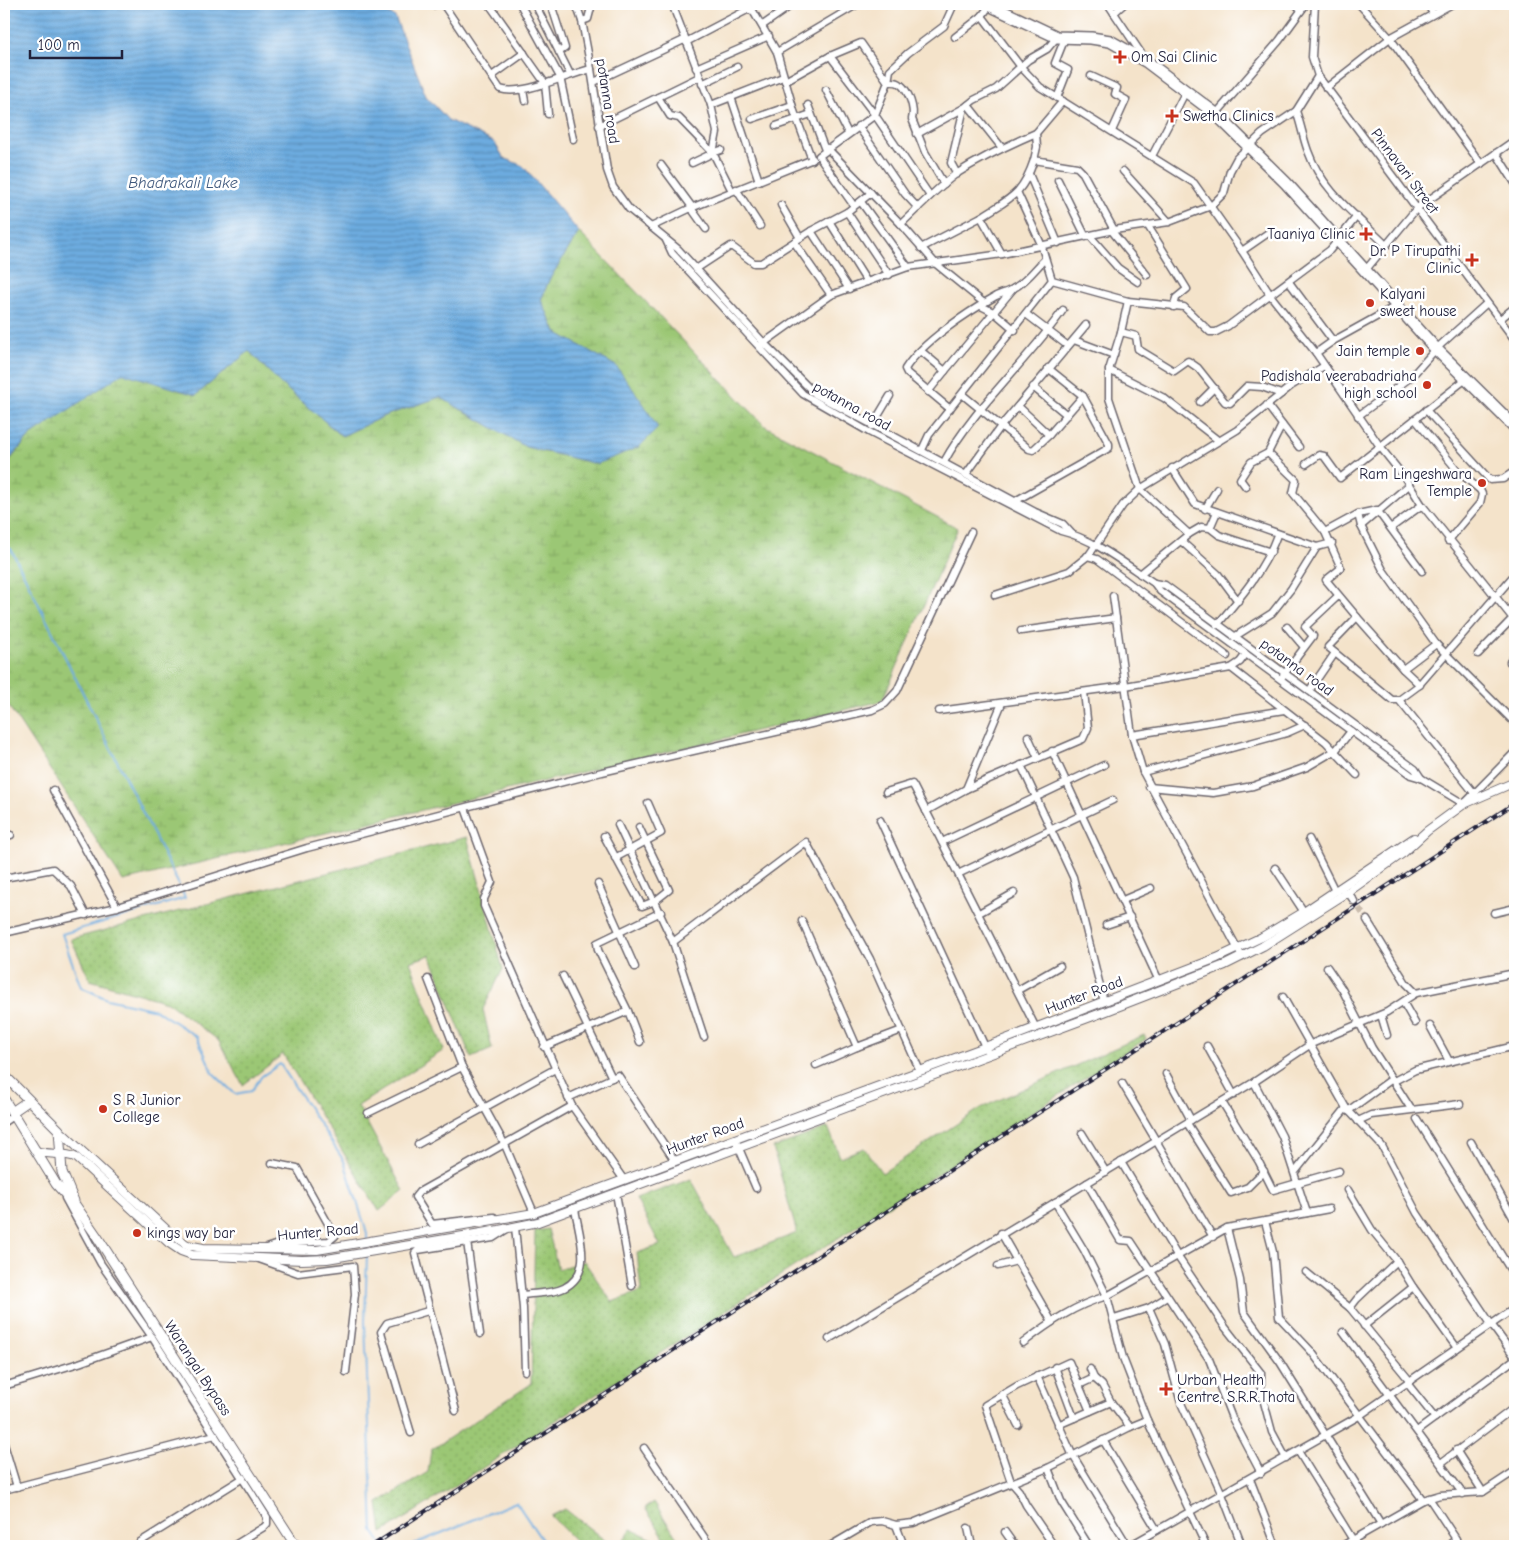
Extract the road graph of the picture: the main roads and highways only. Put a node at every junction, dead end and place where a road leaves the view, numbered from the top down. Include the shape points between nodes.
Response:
1 (993, 5) edge
2 (1515, 426) edge
3 (4, 1075) edge
4 (4, 1099) edge
5 (28, 1101) junction
6 (13, 1114) junction
7 (59, 1130) joint
8 (76, 1206) junction
9 (296, 1546) edge

1 - 2 highway via 1061,38 1110,42 1147,62 1216,114 1286,183 1436,349
3 - 5 main road, Hunter Road
4 - 6 main road
5 - 6 main road
5 - 7 main road, Hunter Road
6 - 8 main road, Warangal Bypass via 62,1192
7 - 8 main road, Warangal Bypass via 62,1172
8 - 9 main road, Warangal Bypass

